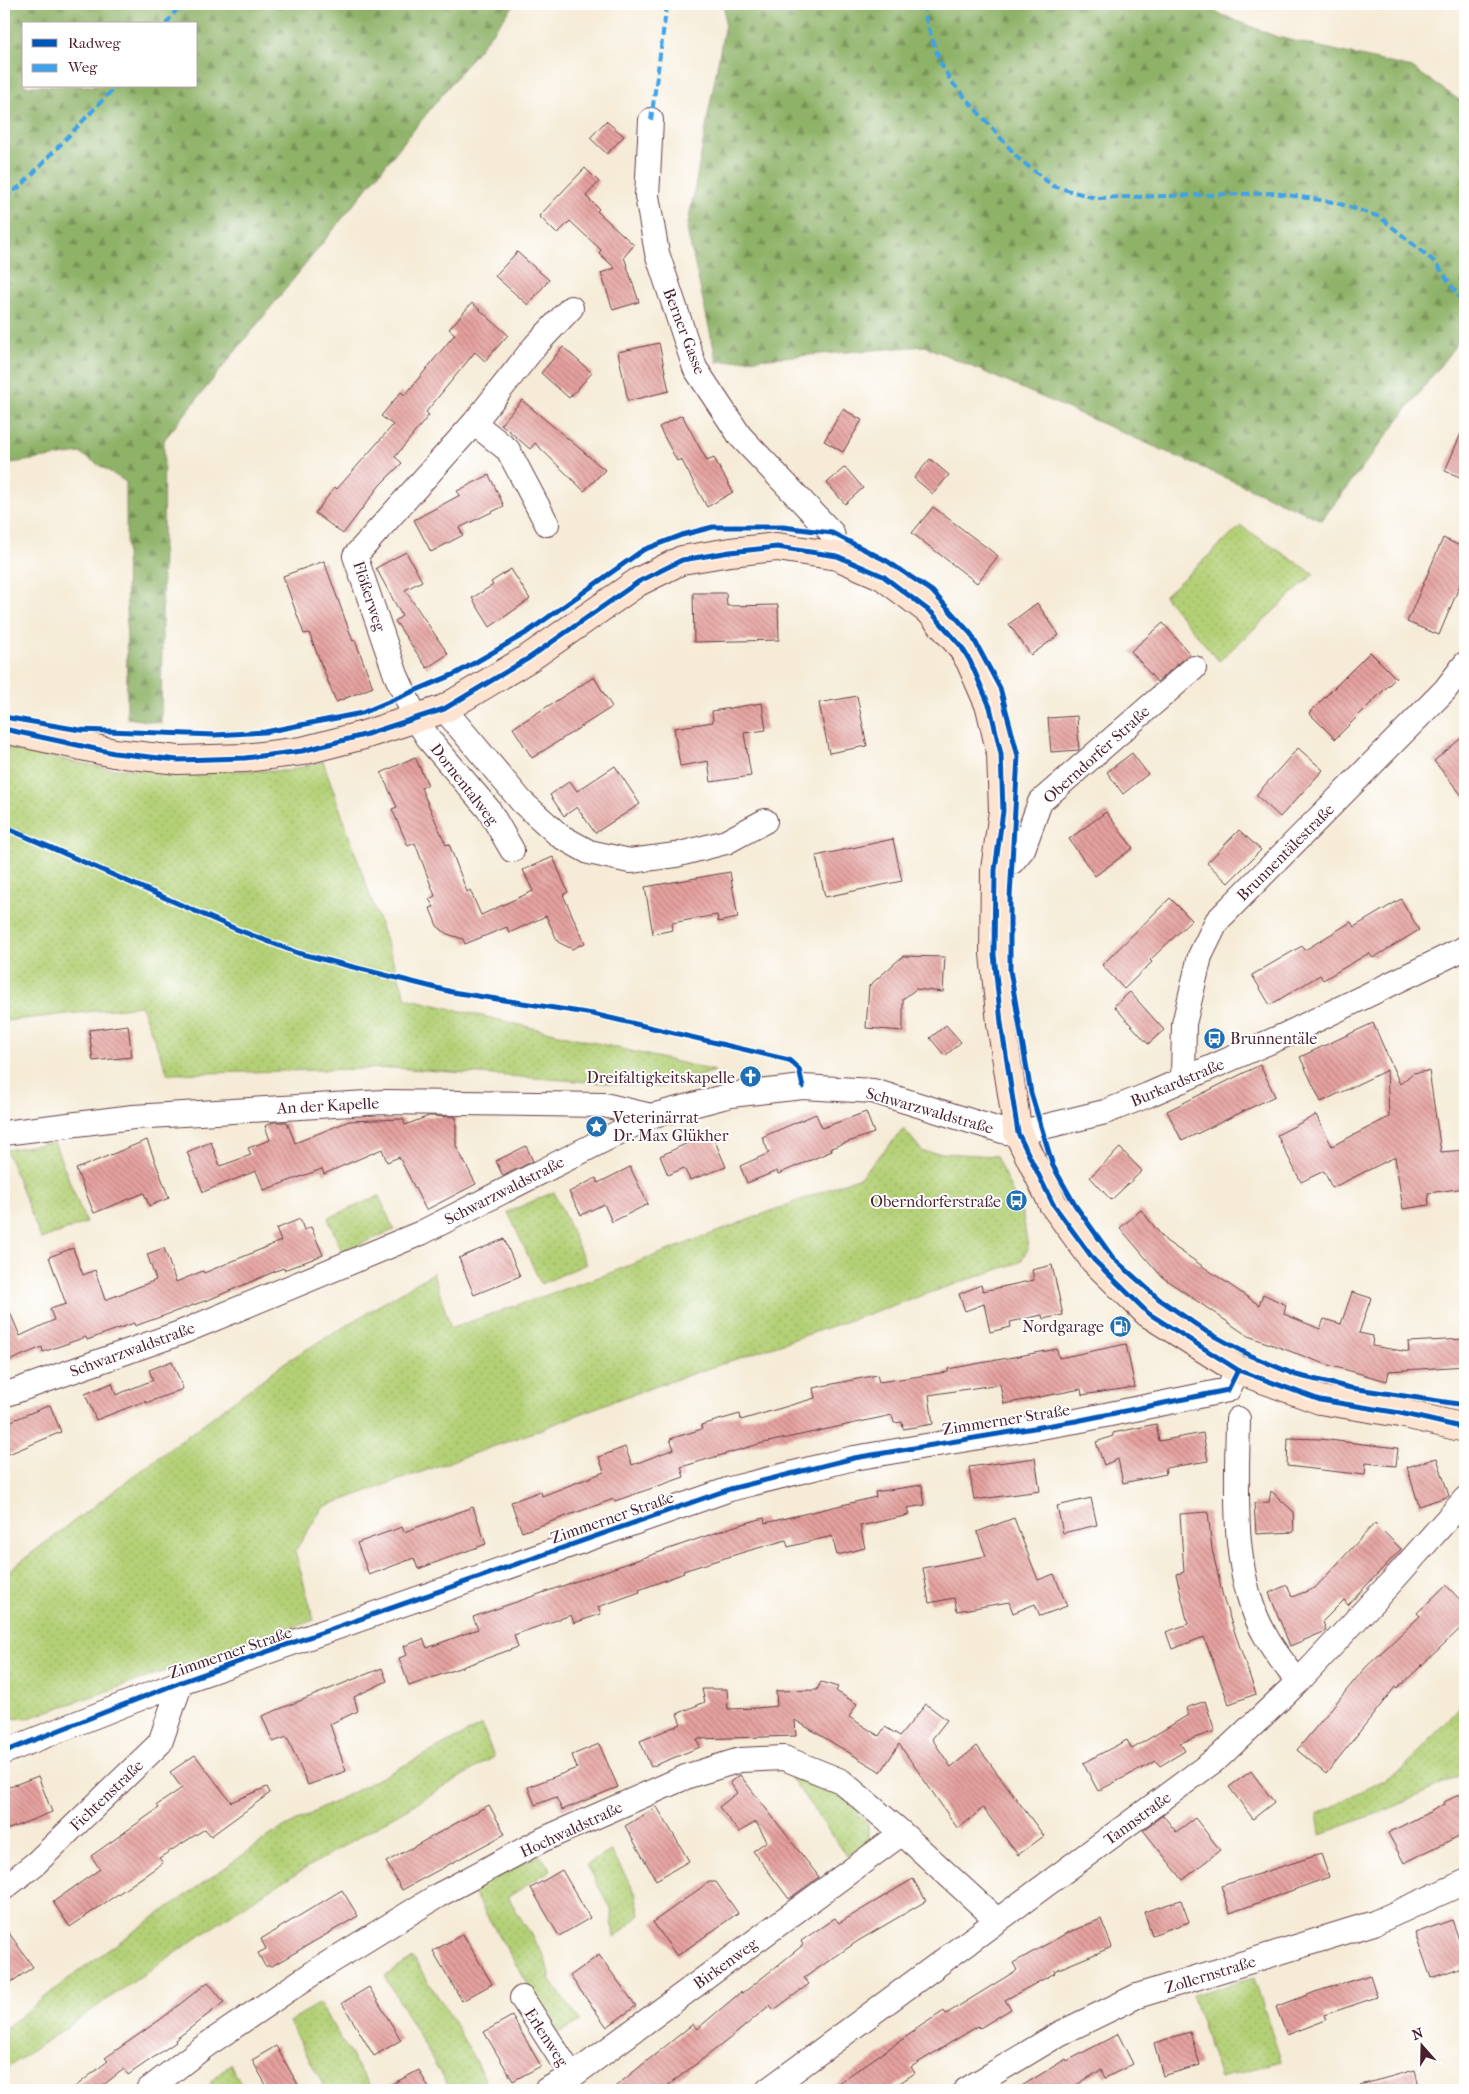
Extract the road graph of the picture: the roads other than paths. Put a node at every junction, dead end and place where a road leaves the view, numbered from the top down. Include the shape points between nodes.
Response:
1 (651, 120) dead end
2 (570, 308) dead end
3 (474, 423) junction
4 (547, 524) dead end
5 (837, 556) junction
6 (1465, 664) edge
7 (1194, 668) dead end
8 (444, 709) junction
9 (416, 719) junction
10 (4, 729) edge
11 (765, 821) dead end
12 (512, 850) dead end
13 (995, 870) junction
14 (1465, 948) edge
15 (1182, 1080) junction
16 (651, 1116) junction
17 (4, 1133) edge
18 (1018, 1133) junction
19 (1238, 1370) junction
20 (4, 1395) edge
21 (1238, 1419) dead end
22 (1465, 1428) edge
23 (1465, 1499) edge
24 (180, 1682) junction
25 (1298, 1682) junction
26 (4, 1752) edge
27 (902, 1833) junction
28 (1465, 1882) edge
29 (4, 1888) edge
30 (998, 1920) junction
31 (522, 1998) dead end
32 (572, 2076) junction
33 (148, 2090) edge
34 (546, 2090) edge
35 (768, 2090) edge
36 (966, 2090) edge

1 - 5 street, Berner Gasse via 647,196 657,253 695,368 740,436 832,533
2 - 3 street, Flößerweg via 535,346
3 - 4 street via 508,450
3 - 9 street, Flößerweg via 355,556 396,675
5 - 8 street via 777,547 682,560 638,582 529,658
5 - 13 street via 883,576 932,613 970,661 990,707 1001,754 1004,811
6 - 15 street, Brunnentälestraße via 1439,697 1217,921 1200,956 1184,1024
7 - 13 street, Oberndorfer Straße via 1040,802 1023,849 1012,862
8 - 9 street
8 - 11 street via 522,802 560,836 589,852 630,860 676,854 726,842
9 - 10 street via 302,751 245,758 178,760 114,752
9 - 12 street, Dornentalweg via 431,742 489,810
13 - 18 street via 994,954
14 - 15 street, Burkardstraße via 1283,1036
15 - 18 street, Burkardstraße via 1105,1112
16 - 17 street, An der Kapelle via 604,1105 384,1102 133,1117
16 - 18 street, Schwarzwaldstraße via 731,1095 803,1086 873,1091
16 - 20 street, Schwarzwaldstraße via 421,1233 180,1333
18 - 19 street via 1053,1204 1094,1260 1148,1313
19 - 22 street via 1320,1400
19 - 24 street, Zimmerner Straße via 1228,1390 1076,1420 846,1459 730,1489
21 - 25 street via 1240,1556 1250,1599 1264,1635
23 - 25 street, Tannstraße
24 - 26 street, Zimmerner Straße
24 - 29 street, Fichtenstraße via 160,1743 36,1863
25 - 30 street, Tannstraße via 1219,1757
27 - 30 street, Hochwaldstraße
27 - 32 street, Birkenweg
27 - 33 street, Hochwaldstraße via 841,1781 784,1758 740,1760 688,1776 544,1840 439,1895 205,2046
28 - 36 street, Zollernstraße via 1374,1924 1137,1996 1059,2034
30 - 35 street, Tannstraße
31 - 32 street, Erlenweg
32 - 34 street, Birkenweg

